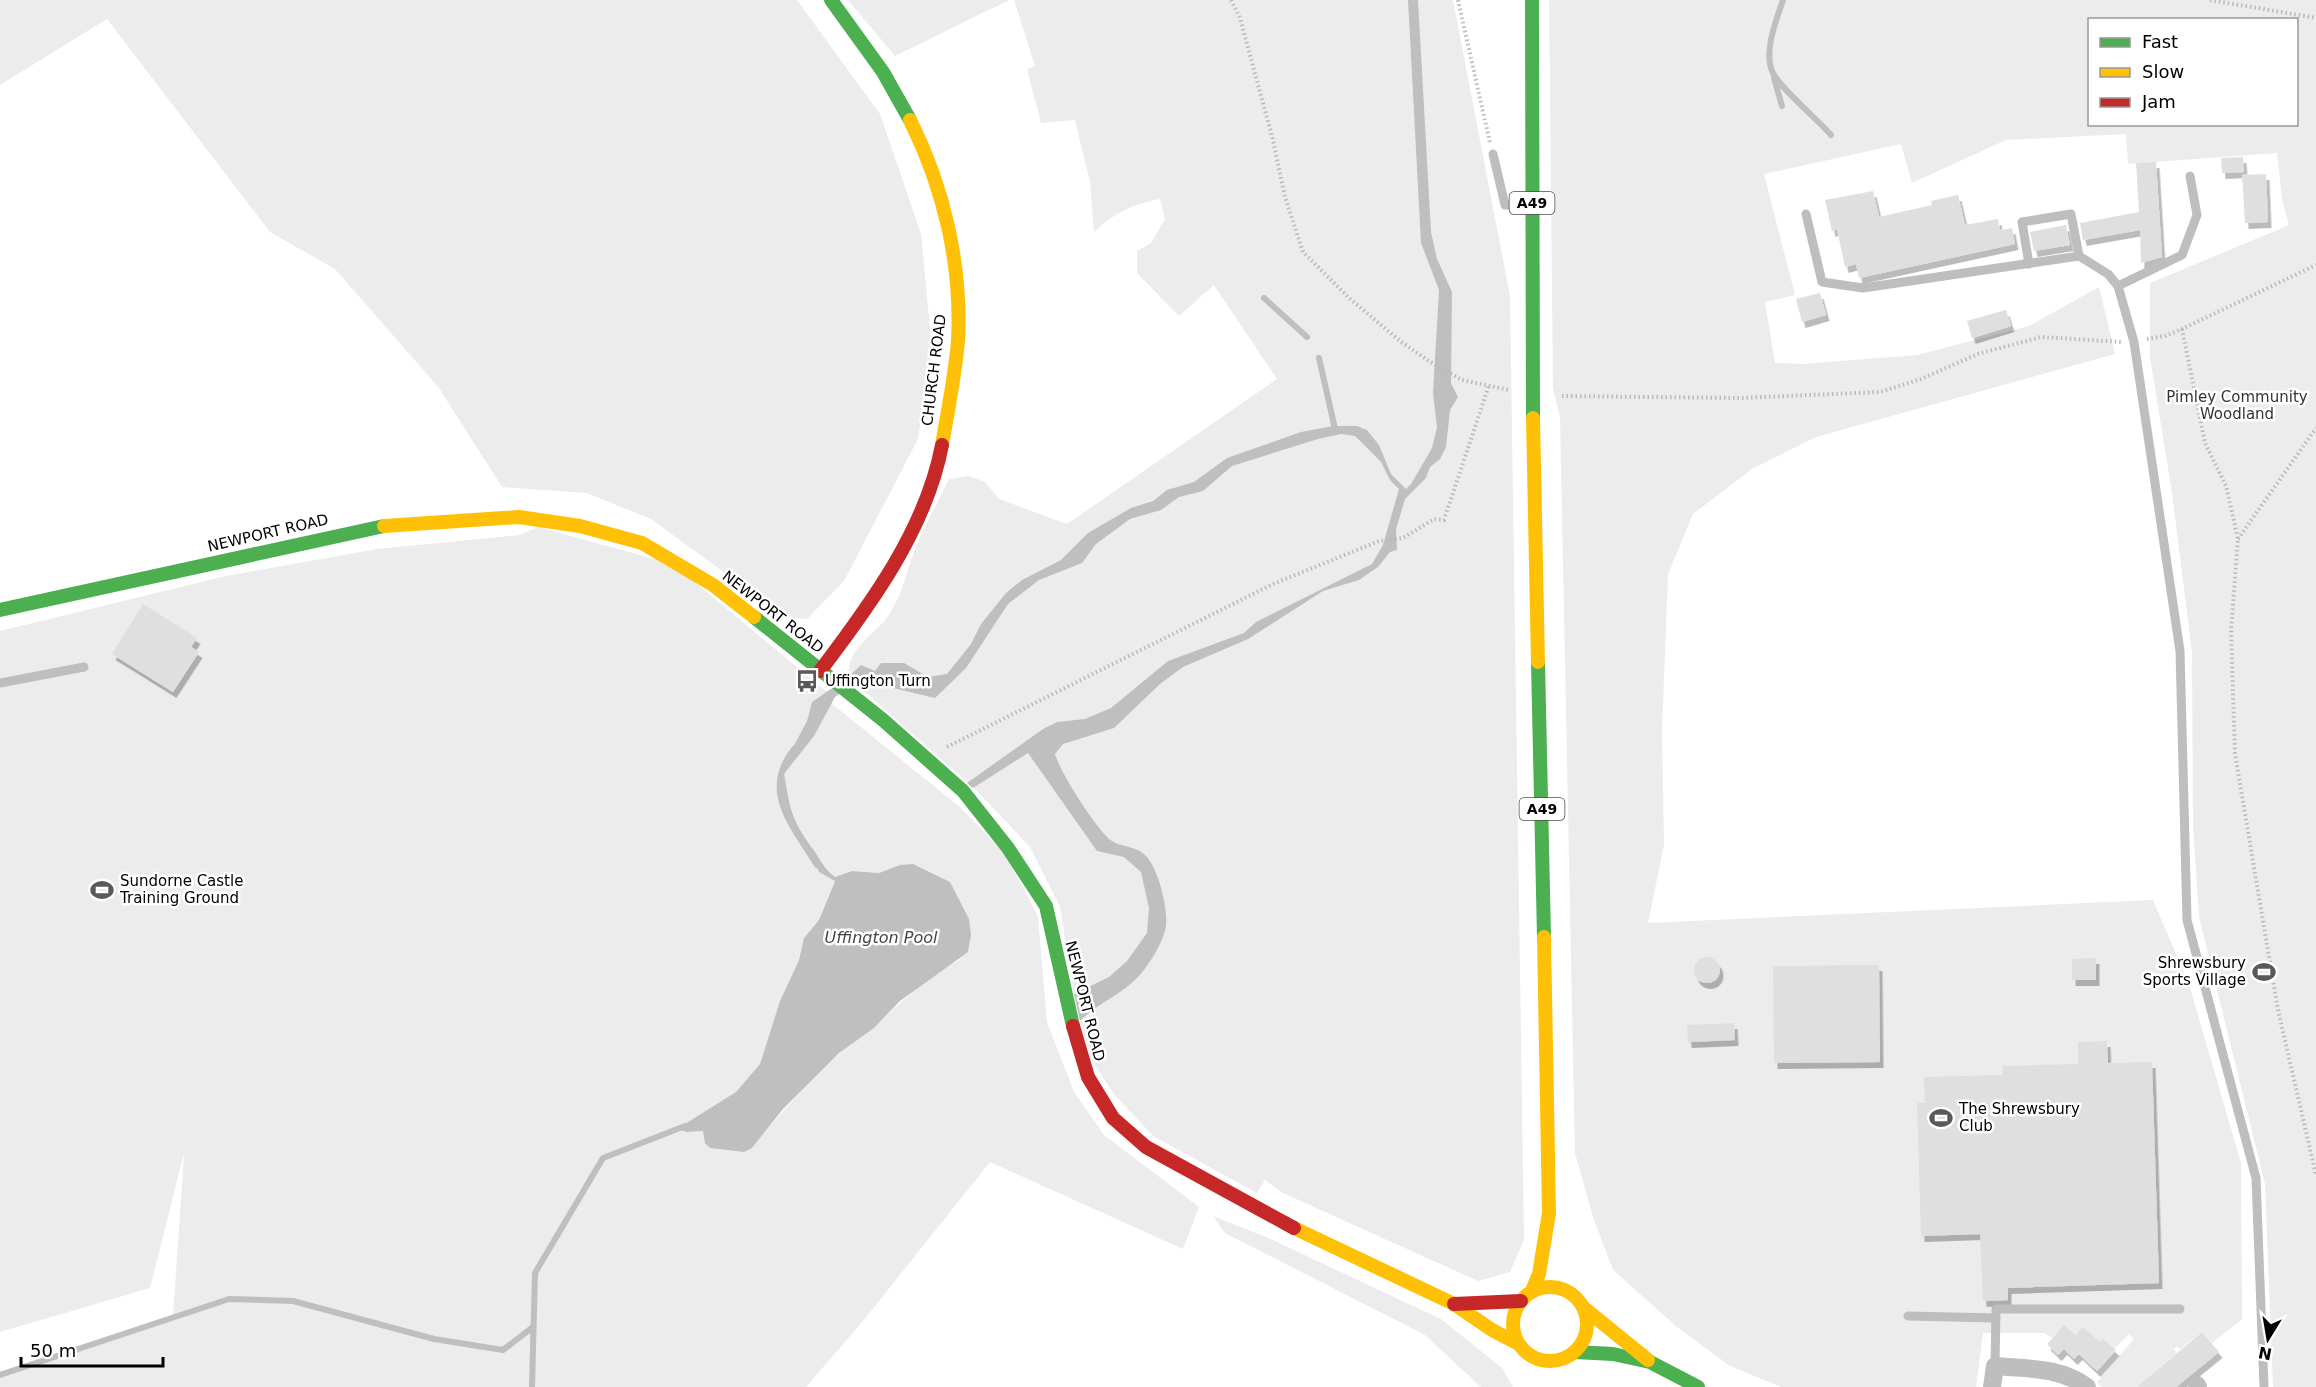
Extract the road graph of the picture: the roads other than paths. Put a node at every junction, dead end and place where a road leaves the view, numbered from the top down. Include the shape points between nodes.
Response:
1 (831, 0) edge
2 (1532, 0) edge
3 (1493, 154) road end
4 (2190, 176) dead end
5 (1532, 206) junction
6 (1806, 214) dead end
7 (2079, 256) junction
8 (2029, 264) junction
9 (2118, 286) junction
10 (0, 610) edge
11 (84, 667) dead end
12 (824, 674) junction
13 (0, 683) edge
14 (1549, 1213) junction
15 (1557, 1245) dead end
16 (1564, 1274) dead end
17 (1532, 1291) junction
18 (1569, 1292) junction
19 (1521, 1301) junction
20 (1454, 1304) junction
21 (1584, 1308) junction
22 (2180, 1309) dead end
23 (1908, 1316) dead end
24 (1996, 1318) junction
25 (1520, 1347) junction
26 (1572, 1354) junction
27 (1650, 1362) junction
28 (1995, 1366) junction
29 (1526, 1368) dead end
30 (1562, 1377) dead end
31 (1698, 1387) edge
32 (1992, 1387) edge
33 (2087, 1387) edge
34 (2264, 1387) edge

1 - 12 main road, CHURCH ROAD via 888,78 924,150 943,208 955,268 958,327 952,385 934,473 912,526 868,606
2 - 5 main road, A49
3 - 5 lane via 1505,205
4 - 9 lane via 2197,216 2181,255
5 - 14 main road, A49
6 - 8 lane via 1822,282 1863,288
7 - 8 lane
7 - 8 lane via 2071,214 2022,222
7 - 9 lane via 2108,274
9 - 34 lane via 2134,342 2180,651 2187,920 2256,1178
10 - 12 main road, NEWPORT ROAD via 376,526 519,517 580,526 642,543 713,585
11 - 13 lane
12 - 20 main road, NEWPORT ROAD via 963,791 1008,848 1046,906 1064,995 1088,1077 1113,1118 1146,1148 1314,1240
14 - 15 main road, A49
14 - 17 main road, A49 via 1539,1274
16 - 18 main road
17 - 18 main road via 1551,1287
17 - 19 main road
18 - 21 main road
19 - 20 main road, NEWPORT ROAD
19 - 25 main road via 1513,1317 1514,1335
20 - 25 main road, NEWPORT ROAD
21 - 26 main road via 1587,1326 1581,1345
21 - 27 main road
22 - 24 lane via 1996,1310
23 - 24 lane
24 - 28 lane
25 - 26 main road via 1531,1357 1550,1362
25 - 29 main road
26 - 27 main road via 1613,1354
26 - 30 main road
27 - 31 main road
28 - 32 street
28 - 33 street via 2058,1371

